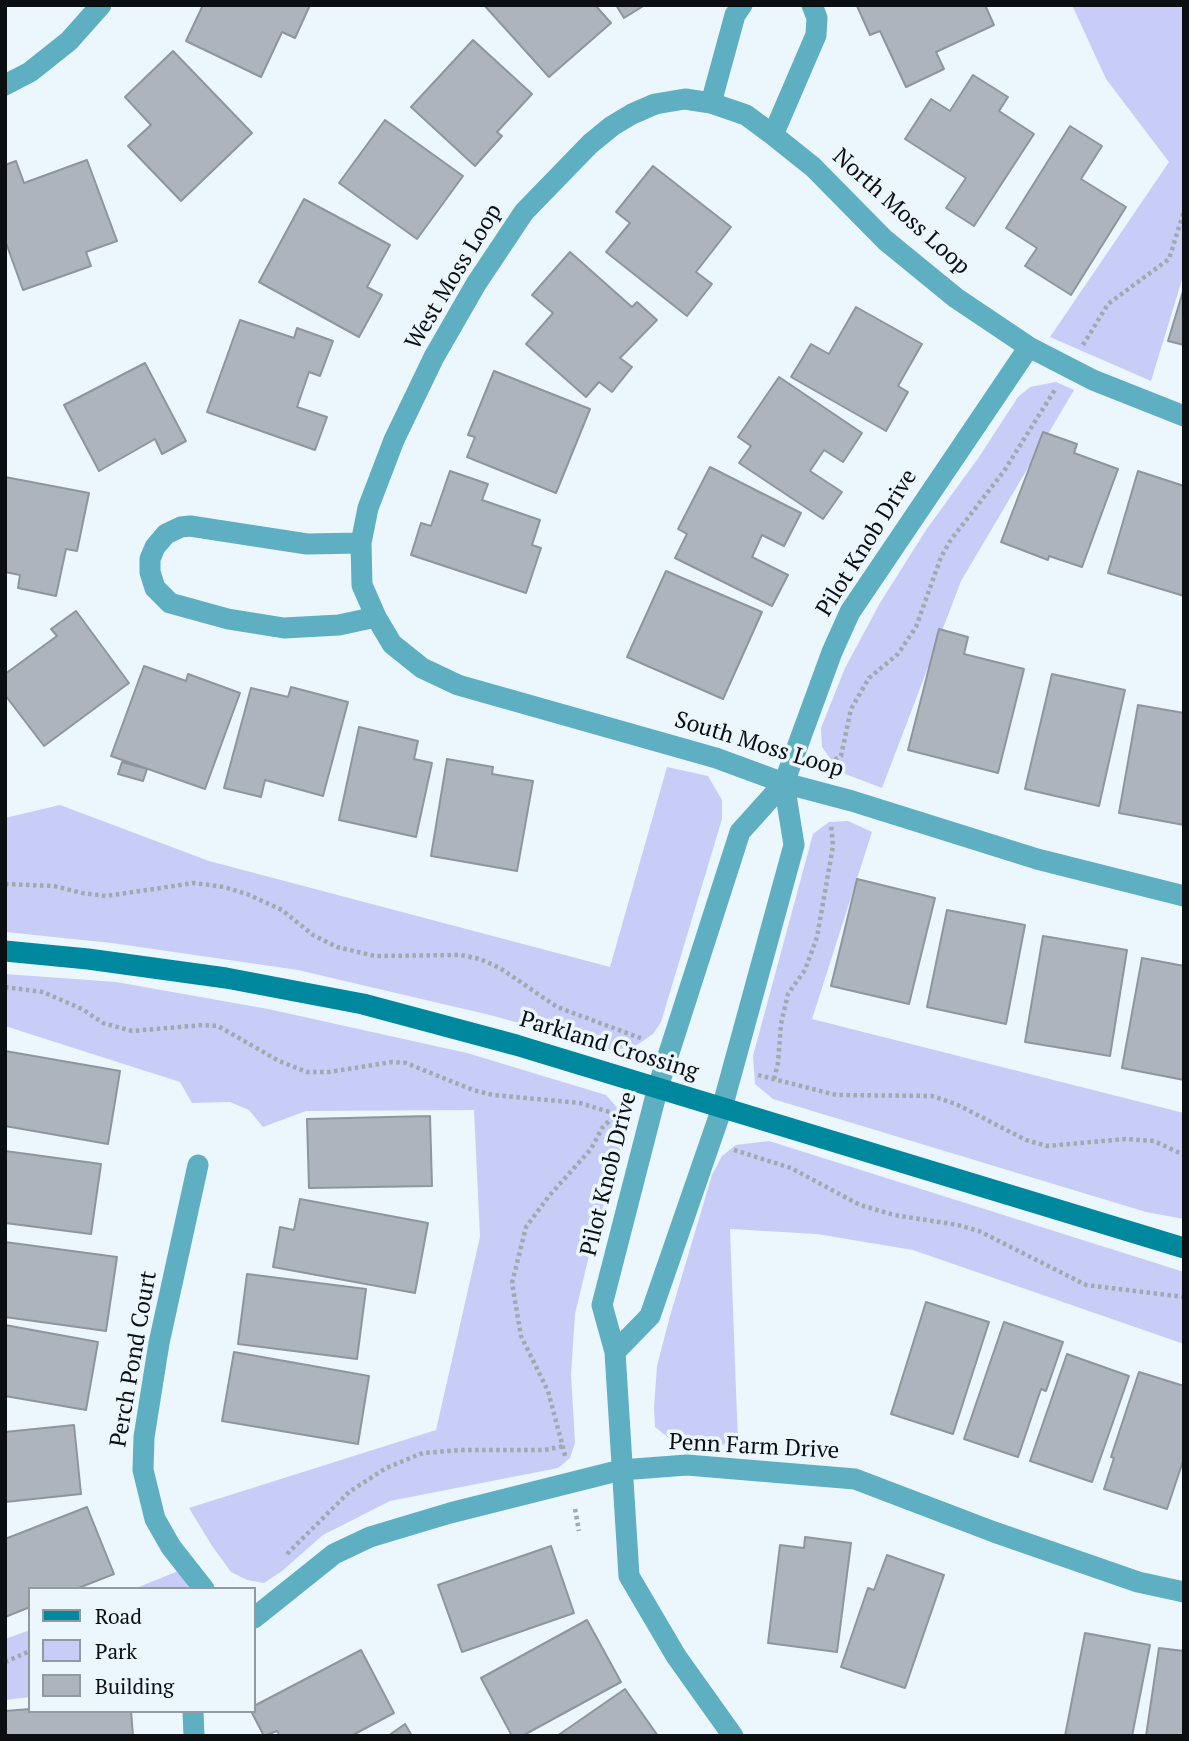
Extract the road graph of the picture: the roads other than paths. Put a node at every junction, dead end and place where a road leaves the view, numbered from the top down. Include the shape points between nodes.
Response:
1 (101, 5) edge
2 (742, 5) edge
3 (812, 5) edge
4 (5, 86) edge
5 (712, 103) junction
6 (746, 115) joint
7 (773, 135) junction
8 (1029, 347) junction
9 (1184, 416) edge
10 (361, 543) junction
11 (362, 585) joint
12 (376, 617) junction
13 (784, 783) junction
14 (1184, 896) edge
15 (5, 951) edge
16 (658, 1087) junction
17 (722, 1108) junction
18 (198, 1165) dead end
19 (1184, 1248) edge
20 (615, 1352) junction
21 (621, 1470) junction
22 (202, 1587) edge
23 (1184, 1592) edge
24 (256, 1616) edge
25 (193, 1713) edge
26 (194, 1736) edge
27 (733, 1736) edge

1 - 4 street via 69,41
2 - 5 street
3 - 7 street via 816,35
5 - 6 street, West Moss Loop
5 - 10 street, West Moss Loop via 685,99 632,114 590,144 524,212 476,284 394,440 368,508
6 - 7 street, North Moss Loop
7 - 8 street, North Moss Loop via 956,298
8 - 9 street, North Moss Loop
8 - 13 street, Pilot Knob Drive via 850,612
10 - 11 street, West Moss Loop
10 - 12 street via 307,544 190,526 160,540 151,555 150,572 155,588 170,603 228,619 284,628 339,625
11 - 12 street, South Moss Loop
12 - 13 street, South Moss Loop via 392,644 422,668 458,685 716,758
13 - 14 street, South Moss Loop via 1037,859
13 - 16 street, Pilot Knob Drive via 740,832
13 - 17 street, Pilot Knob Drive via 794,845
15 - 16 street, Parkland Crossing via 226,978 363,1004
16 - 17 street, Parkland Crossing
16 - 20 street, Pilot Knob Drive via 602,1305
17 - 19 street, Parkland Crossing
17 - 20 street, Pilot Knob Drive via 650,1316
18 - 22 street, Perch Pond Court via 159,1343 143,1462 155,1519
20 - 21 street, Pilot Knob Drive
21 - 23 street, Penn Farm Drive via 687,1465 855,1479 1125,1577
21 - 24 street, Penn Farm Drive via 370,1537 334,1553
21 - 27 street, Pilot Knob Drive via 629,1576 676,1656
25 - 26 street

